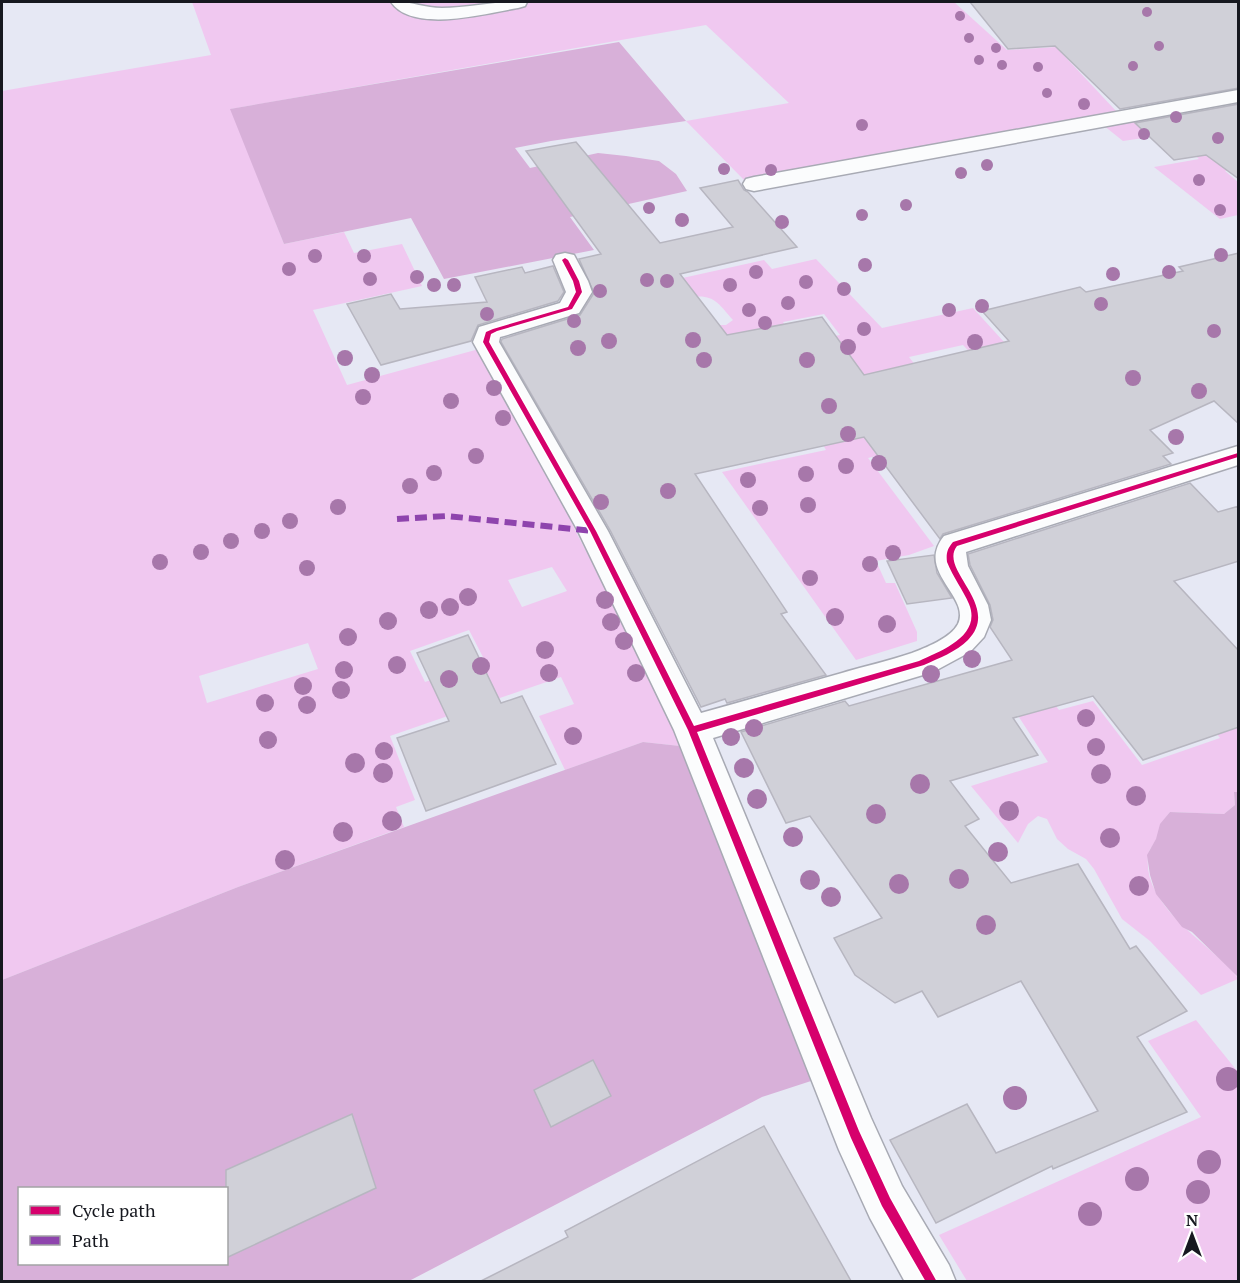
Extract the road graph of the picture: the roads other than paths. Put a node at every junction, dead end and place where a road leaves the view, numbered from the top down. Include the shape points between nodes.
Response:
1 (400, 2) edge
2 (518, 2) edge
3 (1239, 96) edge
4 (754, 184) dead end
5 (565, 260) dead end
6 (1239, 455) edge
7 (692, 730) junction
8 (932, 1281) edge

1 - 2 street via 411,10 428,14
3 - 4 street
5 - 7 street via 579,292 570,308 495,330 488,333 486,342 593,531
6 - 7 street via 955,544 950,561 975,619 972,631 962,641 921,663
7 - 8 street via 855,1134 886,1202

